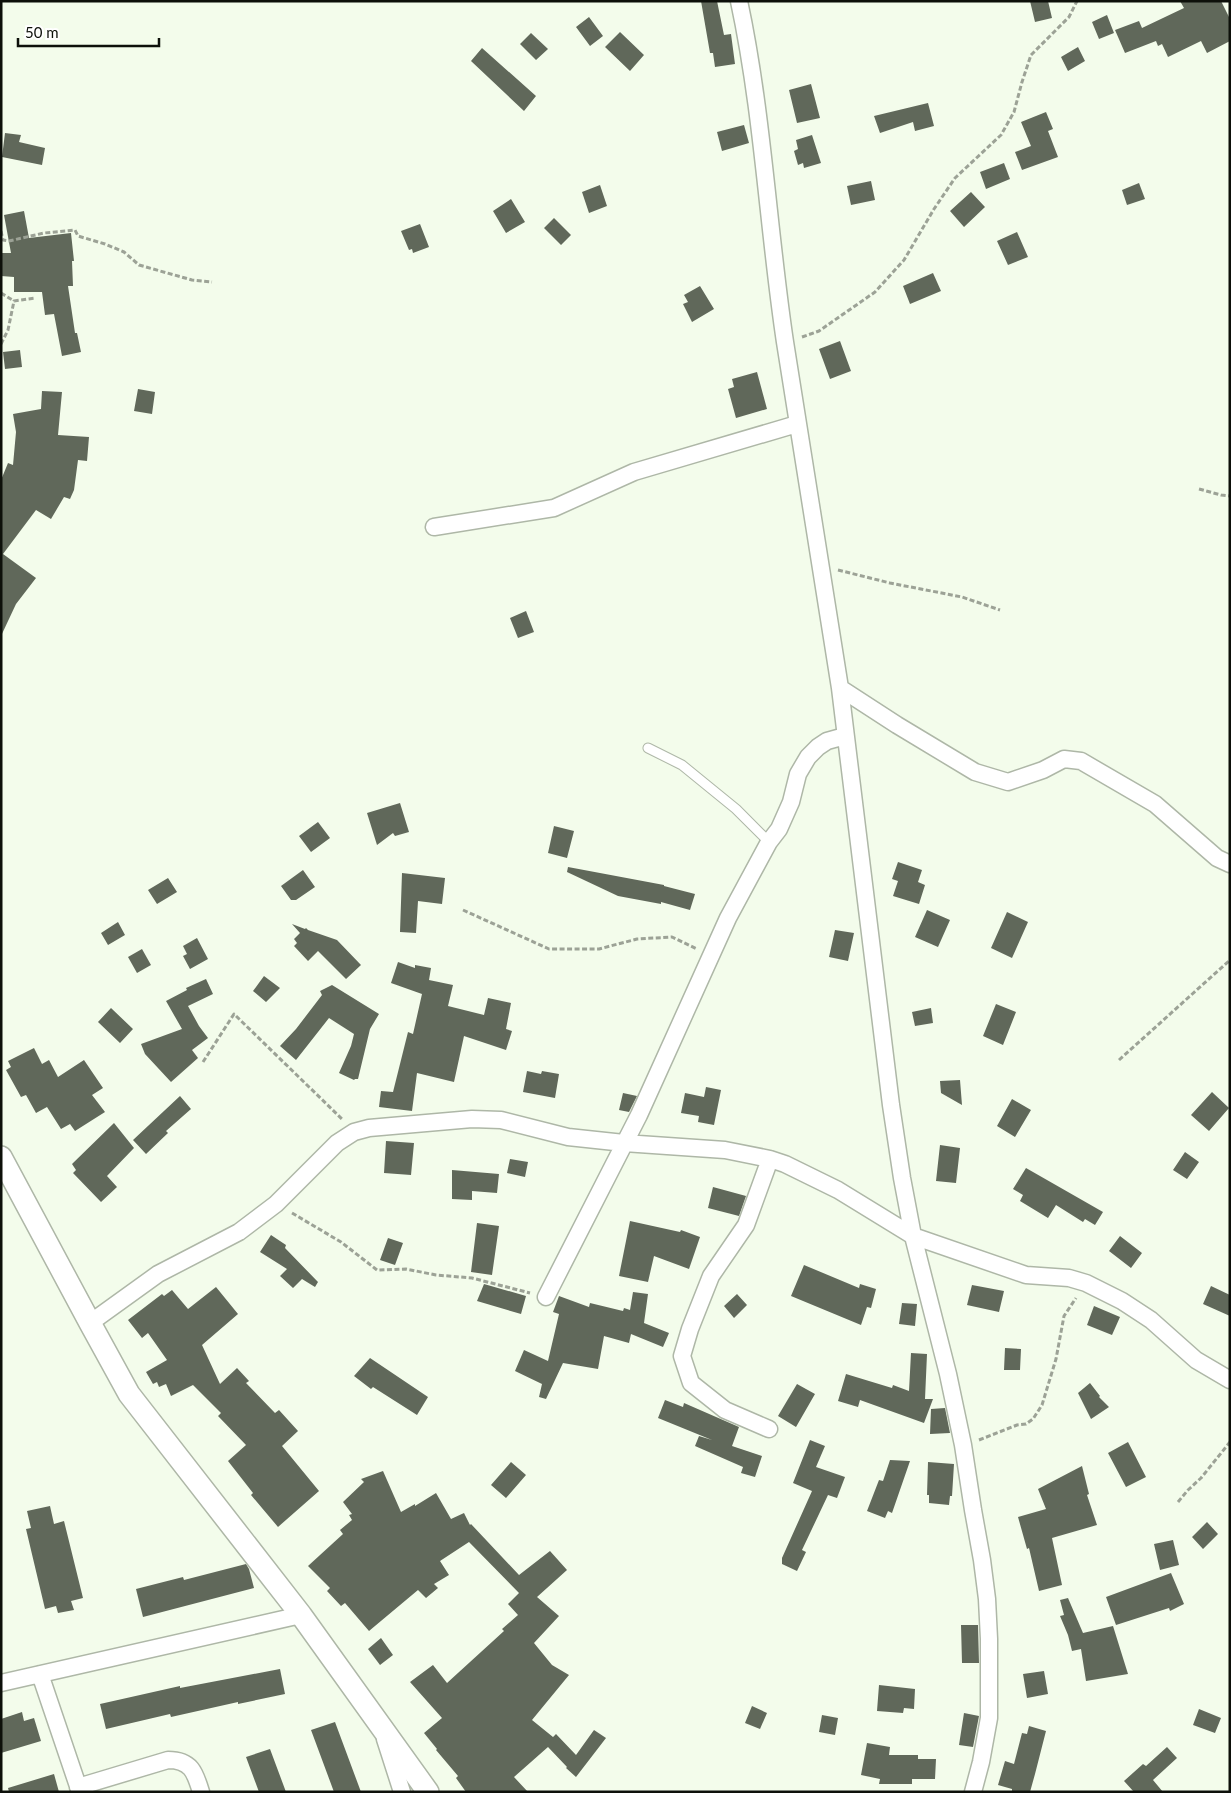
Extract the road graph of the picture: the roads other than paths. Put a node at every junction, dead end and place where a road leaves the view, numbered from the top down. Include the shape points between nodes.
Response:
1 (739, 1) edge
2 (797, 424) junction
3 (434, 527) dead end
4 (840, 688) junction
5 (845, 736) junction
6 (648, 748) dead end
7 (769, 842) junction
8 (1230, 864) edge
9 (624, 1143) junction
10 (1, 1157) edge
11 (770, 1159) junction
12 (913, 1236) junction
13 (546, 1297) road end
14 (90, 1323) junction
15 (1230, 1380) edge
16 (769, 1429) dead end
17 (301, 1615) junction
18 (40, 1674) junction
19 (1, 1683) edge
20 (381, 1726) junction
21 (79, 1790) edge
22 (202, 1792) edge
23 (402, 1792) edge
24 (428, 1792) edge
25 (973, 1792) edge

1 - 2 street via 758,120
2 - 3 street via 634,472 554,508
2 - 4 street
4 - 5 street
4 - 8 street via 975,772 1008,782 1064,759 1081,761 1155,804 1218,858
5 - 7 street via 827,741 808,757 798,774 786,814
5 - 12 street via 891,1105
6 - 7 lane via 682,765 736,809
7 - 9 street via 728,918 640,1115
9 - 11 street via 725,1150
9 - 13 street
9 - 14 street via 568,1137 501,1120 472,1119 354,1132 337,1143 276,1204 239,1232 158,1274
10 - 14 street
11 - 12 street via 838,1190
11 - 16 street via 746,1225 711,1276 682,1356 691,1384 725,1410
12 - 15 street via 1026,1275 1069,1278 1086,1283 1151,1320 1196,1360
12 - 25 street via 964,1446 987,1600 989,1718
14 - 17 street via 129,1394
17 - 18 street
17 - 20 street
18 - 19 street
18 - 21 street
20 - 23 street
20 - 24 street
21 - 22 street via 168,1760 180,1760 190,1767

